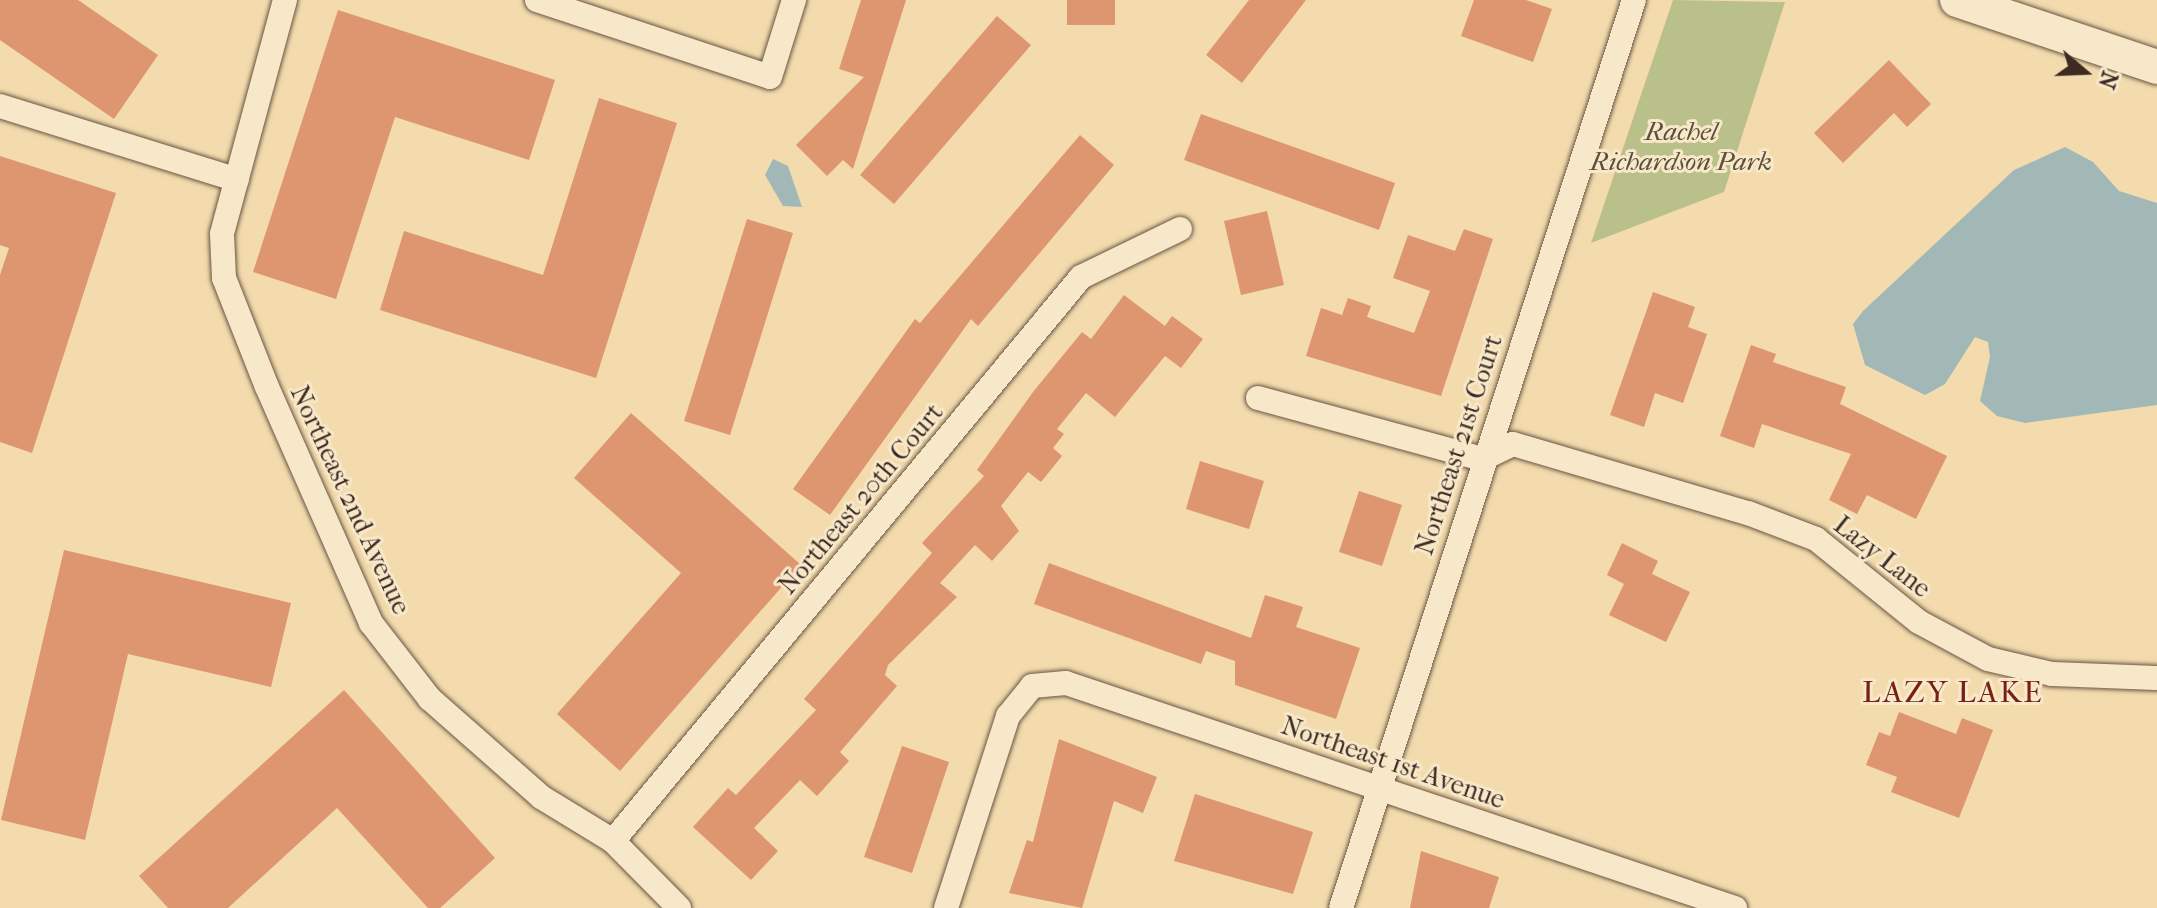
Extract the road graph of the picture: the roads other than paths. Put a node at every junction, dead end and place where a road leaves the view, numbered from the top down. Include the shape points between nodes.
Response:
1 (285, 0) edge
2 (537, 0) edge
3 (794, 0) edge
4 (1634, 0) edge
5 (1972, 2) edge
6 (2157, 67) edge
7 (0, 106) edge
8 (237, 180) junction
9 (1180, 229) dead end
10 (1258, 398) dead end
11 (1482, 459) junction
12 (2157, 678) edge
13 (1379, 788) junction
14 (613, 841) junction
15 (679, 908) edge
16 (946, 908) edge
17 (1341, 908) edge
18 (1735, 908) edge

1 - 8 street
2 - 3 street via 770,77
4 - 11 street, Northeast 21st Court
5 - 6 main road
7 - 8 street
8 - 14 street, Northeast 2nd Avenue via 222,234 224,278 371,623 430,699 493,759
9 - 14 street, Northeast 20th Court via 1081,277
10 - 11 street
11 - 12 street, Lazy Lane via 1513,444 1793,528 1839,553 1919,622 2010,666
11 - 13 street, Northeast 21st Court
13 - 16 street, Northeast 1st Avenue via 1066,683 1032,686 1008,716
13 - 17 street, Northeast 21st Court
13 - 18 street, Northeast 1st Avenue
14 - 15 street, Northeast 2nd Avenue

